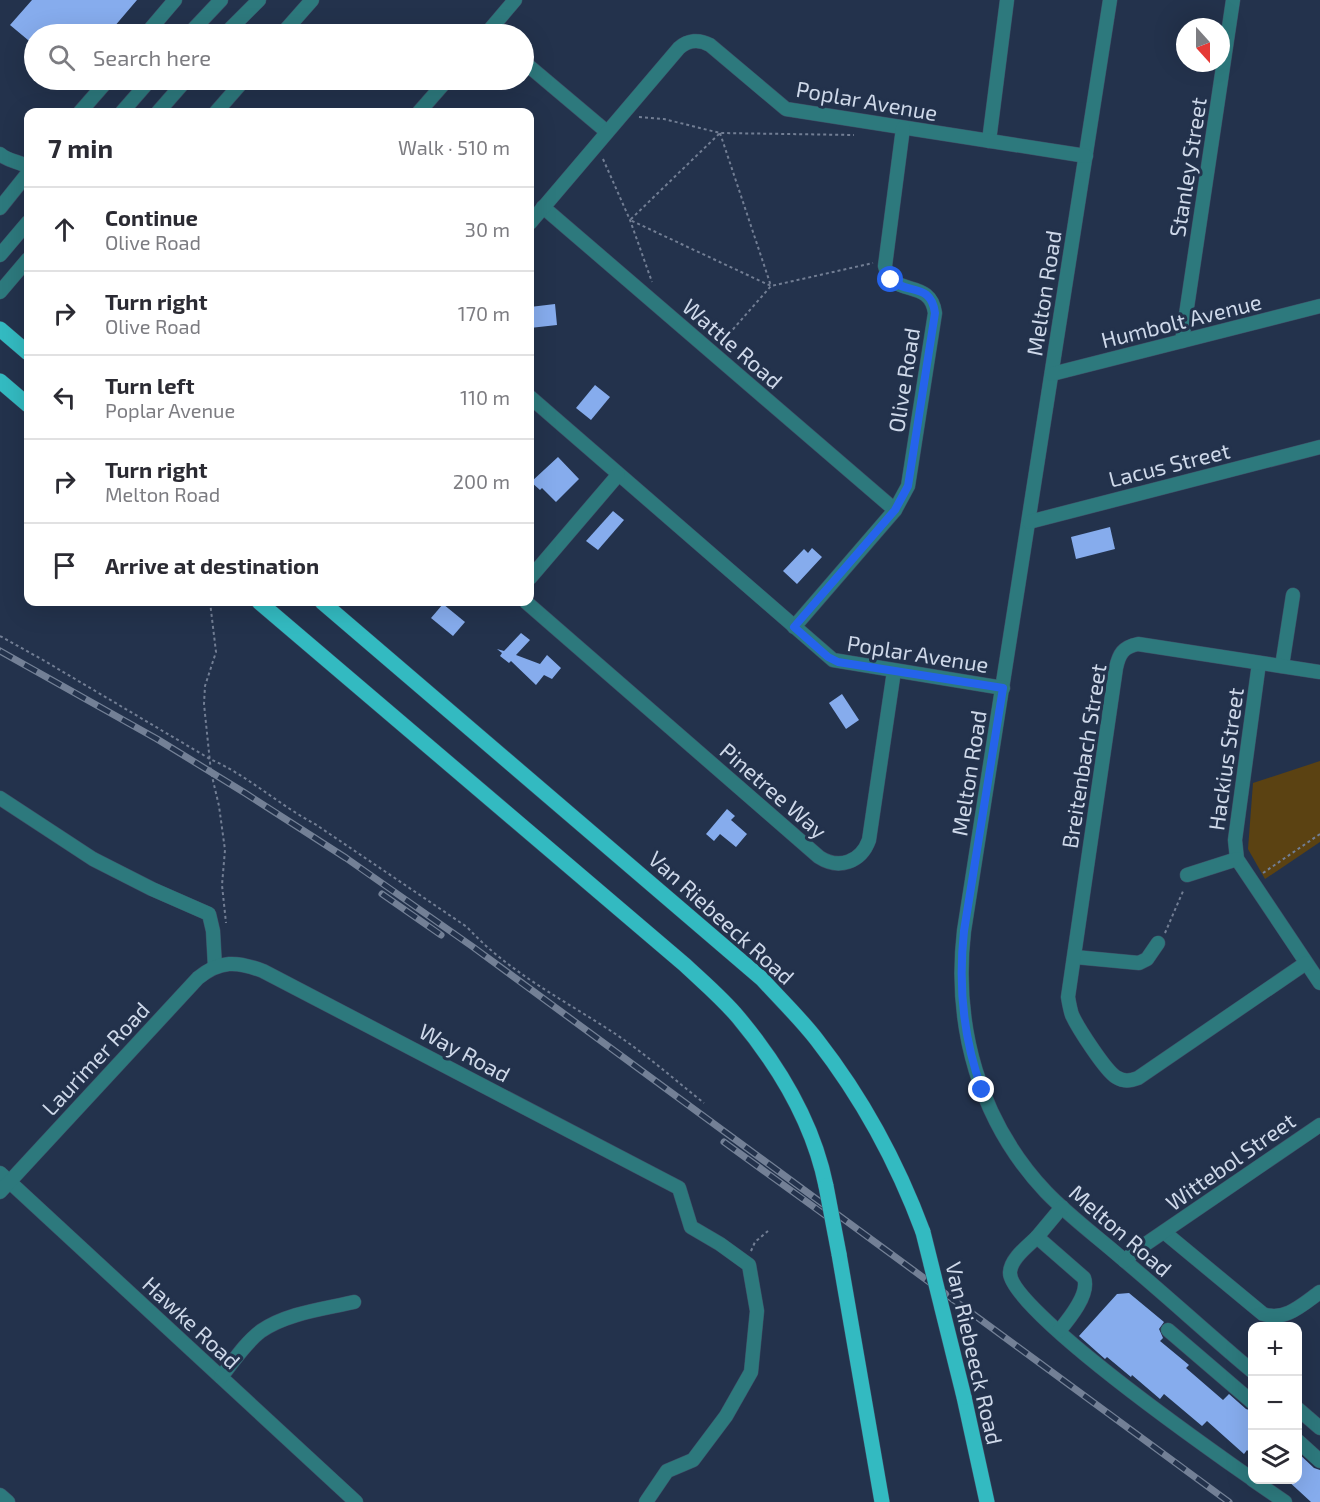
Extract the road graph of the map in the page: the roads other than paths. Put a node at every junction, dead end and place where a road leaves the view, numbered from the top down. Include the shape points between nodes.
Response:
1 (175, 0) edge
2 (221, 0) edge
3 (259, 0) edge
4 (312, 0) edge
5 (515, 0) edge
6 (1007, 0) edge
7 (1110, 0) edge
8 (1233, 0) edge
9 (155, 24) edge
10 (198, 24) edge
11 (235, 24) edge
12 (291, 24) edge
13 (496, 24) edge
14 (534, 70) edge
15 (99, 90) edge
16 (141, 90) edge
17 (177, 90) edge
18 (235, 90) edge
19 (438, 90) edge
20 (84, 108) edge
21 (126, 108) edge
22 (162, 108) edge
23 (220, 108) edge
24 (422, 108) edge
25 (903, 128) junction
26 (607, 132) junction
27 (989, 141) junction
28 (0, 154) edge
29 (1086, 156) junction
30 (24, 165) edge
31 (24, 178) edge
32 (543, 207) junction
33 (0, 208) edge
34 (534, 218) edge
35 (24, 228) edge
36 (0, 255) edge
37 (24, 264) edge
38 (0, 292) edge
39 (1320, 306) edge
40 (0, 329) edge
41 (1182, 341) junction
42 (24, 350) edge
43 (1052, 374) junction
44 (0, 381) edge
45 (534, 401) edge
46 (24, 402) edge
47 (1320, 447) edge
48 (618, 475) junction
49 (895, 510) junction
50 (1029, 522) junction
51 (534, 573) edge
52 (1293, 596) dead end
53 (264, 606) edge
54 (327, 606) edge
55 (531, 606) edge
56 (794, 627) junction
57 (1260, 663) junction
58 (1282, 666) junction
59 (894, 671) junction
60 (1320, 672) edge
61 (1003, 688) junction
62 (0, 798) edge
63 (1237, 859) junction
64 (1187, 875) road end
65 (1158, 944) road end
66 (1076, 957) junction
67 (1306, 963) junction
68 (222, 965) junction
69 (1320, 983) edge
70 (1320, 1125) edge
71 (3, 1182) edge
72 (1062, 1207) junction
73 (1164, 1232) junction
74 (1037, 1238) junction
75 (1125, 1261) junction
76 (1320, 1292) edge
77 (354, 1302) dead end
78 (1168, 1330) dead end
79 (1059, 1331) junction
80 (1227, 1349) junction
81 (1248, 1367) edge
82 (1213, 1368) junction
83 (221, 1377) junction
84 (1248, 1399) edge
85 (1302, 1412) edge
86 (1320, 1428) edge
87 (1302, 1445) edge
88 (1320, 1461) edge
89 (1248, 1475) edge
90 (1260, 1484) edge
91 (0, 1495) edge
92 (8, 1502) edge
93 (356, 1502) edge
94 (646, 1502) edge
95 (882, 1502) edge
96 (987, 1502) edge
97 (1285, 1502) edge

1 - 9 street
2 - 10 street
3 - 11 street
4 - 12 street
5 - 13 street
6 - 27 street
7 - 29 street, Melton Road
8 - 41 street, Stanley Street
14 - 26 street
15 - 20 street
16 - 21 street
17 - 22 street
18 - 23 street
19 - 24 street
25 - 26 street, Poplar Avenue via 786,109 710,45 698,40 679,48
25 - 27 street, Poplar Avenue
25 - 49 street, Olive Road via 886,271 900,286 926,294 935,313 908,486
26 - 32 street, Poplar Avenue
27 - 29 street, Poplar Avenue
28 - 30 street
29 - 43 street, Melton Road
31 - 33 street
32 - 34 street, Poplar Avenue
32 - 49 street, Wattle Road
35 - 36 street
37 - 38 street
39 - 41 street, Humbolt Avenue
40 - 42 main road
41 - 43 street, Humbolt Avenue
43 - 50 street, Melton Road
44 - 46 main road
45 - 48 street, Poplar Avenue
47 - 50 street, Lacus Street
48 - 51 street
48 - 56 street, Poplar Avenue
49 - 56 street, Olive Road
50 - 61 street, Melton Road
52 - 58 street
53 - 95 main road, bridge via 686,965 736,1015 776,1066 816,1148 826,1186
54 - 96 main road, Van Riebeeck Road, bridge via 762,979 815,1038 853,1089 899,1172 923,1232
55 - 59 street, Pinetree Way via 819,857 834,864 855,859 869,840
56 - 59 street, Poplar Avenue via 833,660
57 - 58 street, Breitenbach Street
57 - 63 street, Hackius Street via 1235,840
57 - 66 street, Breitenbach Street via 1138,644 1120,654
58 - 60 street, Breitenbach Street
59 - 61 street, Poplar Avenue
61 - 72 street, Melton Road via 964,931 962,1008 975,1070 990,1110 1018,1158
62 - 68 street via 93,859 209,914
63 - 64 street, Hackius Street
63 - 67 street, Hackius Street
65 - 66 street via 1139,963
66 - 67 street, Breitenbach Street via 1068,997 1071,1013 1110,1072 1122,1081 1138,1078
67 - 69 street, Hackius Street
68 - 71 street, Laurimer Road via 198,978
68 - 94 street, Way Road via 248,965 263,971 679,1188 691,1227 749,1265 757,1311 751,1371 726,1416 693,1460 667,1471
70 - 73 street, Wittebol Street
71 - 83 street, Hawke Road
72 - 74 street
72 - 75 street, Melton Road
73 - 75 street, Wittebol Street
73 - 76 street, Wittebol Street via 1263,1314 1280,1317
74 - 79 street via 1085,1281 1077,1307
74 - 79 street via 1010,1270 1011,1280
75 - 80 street, Melton Road
77 - 83 street via 274,1324 251,1340
78 - 82 street
79 - 89 street via 1145,1403
80 - 81 street, Melton Road
80 - 82 street
82 - 84 street
83 - 93 street, Hawke Road
85 - 86 street
87 - 88 street
90 - 97 street
91 - 92 street

